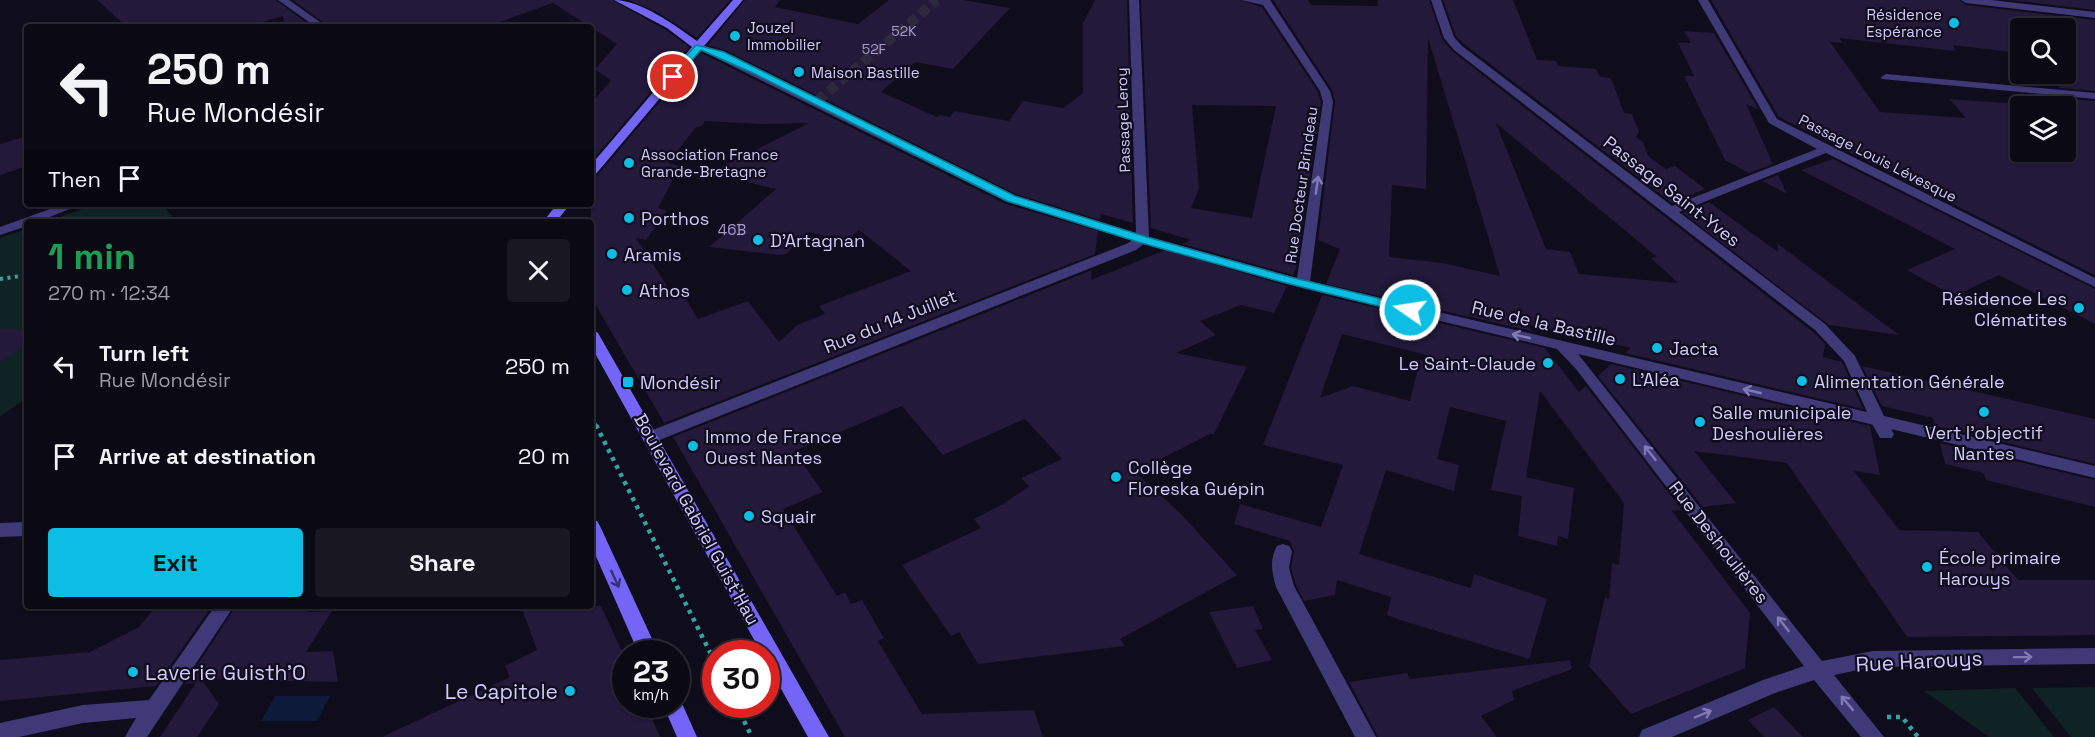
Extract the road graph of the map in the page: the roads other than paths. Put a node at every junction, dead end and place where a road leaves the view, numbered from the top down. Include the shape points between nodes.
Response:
1 (283, 0) edge
2 (619, 0) edge
3 (738, 0) edge
4 (1134, 0) edge
5 (1246, 0) edge
6 (1436, 0) edge
7 (1703, 0) edge
8 (1968, 0) edge
9 (1265, 1) edge
10 (2095, 15) edge
11 (719, 22) junction
12 (318, 24) edge
13 (670, 26) junction
14 (699, 47) junction
15 (1886, 77) dead end
16 (2095, 96) edge
17 (1826, 149) junction
18 (594, 169) edge
19 (68, 207) edge
20 (562, 207) edge
21 (1669, 212) junction
22 (34, 219) edge
23 (552, 219) edge
24 (24, 222) edge
25 (0, 231) edge
26 (1143, 239) junction
27 (2095, 283) edge
28 (1303, 284) junction
29 (594, 338) edge
30 (1563, 347) junction
31 (1882, 427) junction
32 (651, 437) junction
33 (2095, 472) edge
34 (24, 529) edge
35 (0, 530) edge
36 (594, 533) edge
37 (1283, 551) dead end
38 (223, 609) edge
39 (643, 640) edge
40 (2095, 656) edge
41 (1818, 670) junction
42 (154, 708) junction
43 (679, 718) edge
44 (0, 732) edge
45 (135, 737) edge
46 (687, 737) edge
47 (819, 737) edge
48 (1366, 737) edge
49 (1649, 737) edge
50 (1874, 737) edge

1 - 12 street
2 - 13 main road, Rue de la Bastille
3 - 11 main road
4 - 26 street, Passage Leroy
5 - 9 street
6 - 21 street, Passage Saint-Yves via 1449,38 1458,48
7 - 17 street, Passage Louis Lévesque via 1773,121
8 - 10 street
28 -> 9 street, Rue Docteur Brindeau via 1328,102 1325,91
11 - 13 main road, Rue de la Bastille via 696,29
11 - 14 main road
13 - 14 main road, Rue de la Bastille
14 - 18 main road
14 - 26 street, Rue de la Bastille via 1011,199
15 - 16 street
17 - 21 street
17 - 27 street, Passage Louis Lévesque
19 - 22 street
20 - 23 main road
21 - 31 street, Passage Saint-Yves via 1835,342 1850,359
24 - 25 street
26 - 28 street, Rue de la Bastille
26 - 32 street, Rue du 14 Juillet via 1120,252
30 -> 28 street, Rue de la Bastille
29 - 32 main road, Boulevard Gabriel Guist'Hau
31 -> 30 street, Rue de la Bastille
41 -> 30 street, Rue Deshoulières
31 - 33 street, Rue de la Bastille
32 - 47 main road, Boulevard Gabriel Guist'Hau
34 - 35 street
36 -> 39 main road
37 - 48 street via 1280,568 1285,587
38 - 42 street
41 -> 40 street, Rue Harouys via 1873,659
49 -> 41 street, Rue Harouys
50 -> 41 street, Rue Deshoulières
42 - 44 street via 83,714
42 - 45 street
43 - 46 main road

